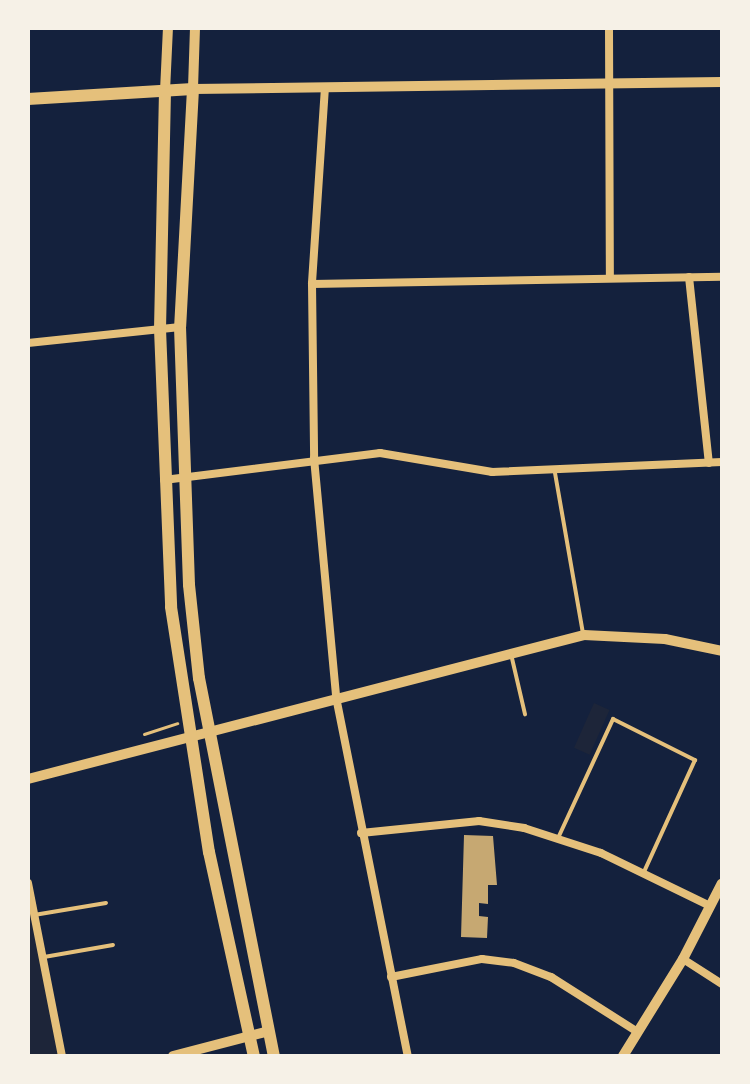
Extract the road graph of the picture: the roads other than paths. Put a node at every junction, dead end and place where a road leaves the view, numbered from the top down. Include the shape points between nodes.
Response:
1 (168, 28) edge
2 (195, 28) edge
3 (609, 28) edge
4 (722, 82) edge
5 (610, 84) junction
6 (325, 87) junction
7 (193, 89) junction
8 (165, 91) junction
9 (28, 99) edge
10 (610, 276) junction
11 (689, 277) junction
12 (722, 277) edge
13 (312, 284) junction
14 (180, 327) junction
15 (160, 329) junction
16 (28, 343) edge
17 (314, 458) junction
18 (722, 462) edge
19 (709, 463) junction
20 (555, 473) junction
21 (182, 477) junction
22 (164, 480) junction
23 (584, 635) junction
24 (510, 650) junction
25 (722, 651) edge
26 (336, 697) junction
27 (525, 714) dead end
28 (209, 728) junction
29 (189, 734) junction
30 (28, 779) edge
31 (361, 833) junction
32 (559, 836) junction
33 (644, 872) junction
34 (28, 883) edge
35 (722, 883) edge
36 (106, 903) dead end
37 (710, 906) junction
38 (34, 915) junction
39 (113, 945) dead end
40 (42, 957) junction
41 (683, 959) junction
42 (391, 977) junction
43 (722, 984) edge
44 (269, 1031) junction
45 (636, 1031) junction
46 (249, 1036) junction
47 (62, 1056) edge
48 (173, 1056) edge
49 (254, 1056) edge
50 (274, 1056) edge
51 (408, 1056) edge
52 (623, 1056) edge

1 - 8 street
2 - 7 street
3 - 5 street
4 - 5 street
5 - 6 street
5 - 10 street
6 - 7 street
6 - 13 street
7 - 8 main road
7 - 14 main road
8 - 9 main road
8 - 15 main road
10 - 11 street
10 - 13 street
11 - 12 street
11 - 19 street
13 - 17 street
14 - 15 street
14 - 21 main road
15 - 16 street
15 - 22 main road
17 - 20 street via 380,453 492,472
17 - 21 street
17 - 26 street
18 - 19 street
19 - 20 street
20 - 23 lane
21 - 22 street
21 - 28 main road via 191,601
22 - 29 main road via 171,607
23 - 24 street
23 - 25 street via 665,639
24 - 26 street
24 - 27 lane
26 - 28 street
26 - 31 street
28 - 29 street
28 - 44 main road
29 - 30 street
29 - 46 main road
31 - 32 street via 479,821
31 - 42 street
32 - 33 street
32 - 33 lane via 613,719 695,760
33 - 37 street
34 - 38 street
35 - 37 street
36 - 38 lane
37 - 41 street
38 - 40 street
39 - 40 lane
40 - 47 street
41 - 43 street
41 - 45 street
42 - 45 street via 482,959 514,963 551,977
42 - 51 street
44 - 46 street
44 - 50 main road
45 - 52 street
46 - 48 street
46 - 49 main road

